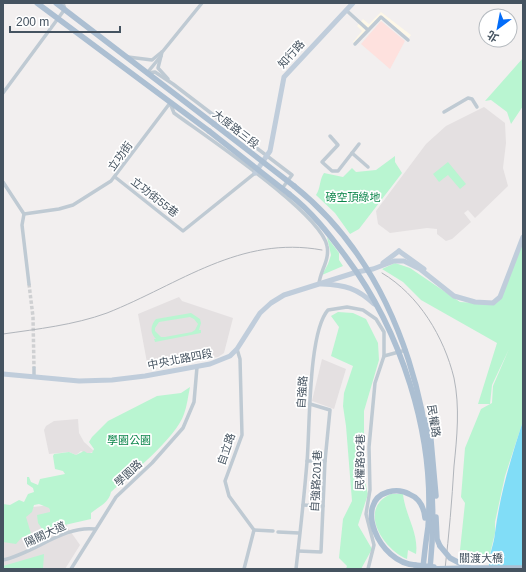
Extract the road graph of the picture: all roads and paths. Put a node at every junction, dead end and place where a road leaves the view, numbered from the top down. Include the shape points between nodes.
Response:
1 (37, 3) edge
2 (56, 3) edge
3 (63, 3) edge
4 (202, 3) edge
5 (353, 3) edge
6 (64, 9) junction
7 (346, 10) junction
8 (58, 19) junction
9 (368, 30) junction
10 (408, 40) dead end
11 (355, 44) dead end
12 (163, 51) junction
13 (161, 56) junction
14 (128, 57) junction
15 (147, 73) junction
16 (173, 84) junction
17 (3, 93) edge
18 (170, 103) junction
19 (477, 107) dead end
20 (444, 112) dead end
21 (330, 136) dead end
22 (359, 144) dead end
23 (352, 153) junction
24 (267, 156) junction
25 (368, 167) dead end
26 (255, 173) junction
27 (115, 177) junction
28 (3, 182) edge
29 (279, 192) junction
30 (24, 214) junction
31 (523, 237) edge
32 (399, 251) junction
33 (388, 263) junction
34 (376, 269) junction
35 (367, 271) junction
36 (357, 272) junction
37 (433, 279) junction
38 (30, 284) tunnel mouth
39 (319, 284) junction
40 (375, 284) joint
41 (367, 286) joint
42 (380, 309) junction
43 (237, 349) junction
44 (406, 350) junction
45 (398, 352) junction
46 (384, 356) junction
47 (197, 367) junction
48 (34, 368) tunnel mouth
49 (3, 374) edge
50 (34, 377) junction
51 (310, 404) junction
52 (423, 410) junction
53 (307, 461) junction
54 (325, 461) junction
55 (430, 496) junction
56 (302, 505) junction
57 (323, 506) junction
58 (95, 529) junction
59 (254, 530) junction
60 (299, 533) junction
61 (425, 542) junction
62 (298, 551) junction
63 (3, 560) edge
64 (438, 568) junction
65 (469, 568) junction
66 (493, 568) edge
67 (523, 568) edge
68 (71, 569) edge
69 (244, 569) edge
70 (296, 569) edge
71 (368, 569) edge
72 (427, 569) edge

1 - 8 main road, 大度路三段
2 - 6 main road, 大度路三段
3 - 6 street
4 - 12 street
5 - 7 street, 知行路
6 - 8 street
6 - 14 main road, 大度路三段
7 - 9 street
7 - 24 street, 知行路 via 284,77
8 - 17 street
8 - 18 main road, 大度路三段
9 - 10 street via 381,16
9 - 11 street
12 - 13 street
12 - 14 street via 149,61
13 - 15 street
13 - 16 street via 158,68
14 - 15 main road, 大度路三段
15 - 16 street via 155,72
15 - 35 main road, 大度路三段, bridge via 294,186 328,217
16 - 24 street, 大度路三段
18 - 26 street, 大度路三段 via 174,113
18 - 27 street, 立功街
18 - 36 main road, 大度路三段, bridge via 289,194 316,218
19 - 20 street via 472,99 468,98
21 - 23 street via 338,145 323,160 327,168 332,171 338,170
22 - 23 street
23 - 25 street
24 - 26 street, 知行路
24 - 29 street, 大度路三段 via 292,175
26 - 27 street, 立功街55巷 via 183,231
26 - 29 street, 大度路三段
27 - 30 street, 立功街 via 73,205
28 - 30 street
29 - 39 street, 大度路三段 via 312,220 327,244 327,257
30 - 38 street via 22,225
31 - 37 street via 496,302 483,303 454,296
32 - 33 street via 398,257
32 - 34 street
32 - 37 street via 422,267
33 - 34 street
33 - 37 street via 404,261
34 - 35 street, 中央北路四段
35 - 36 street, 中央北路四段
35 - 40 main road, 大度路三段
36 - 39 street, 中央北路四段
36 - 41 main road, 大度路三段
39 - 42 street via 350,287
39 - 43 street, 中央北路四段 via 284,295 271,303 260,313
40 - 44 main road, 民權路
41 - 42 main road, 民權路
42 - 45 main road, 民權路
43 - 47 street, 中央北路四段 via 220,361
43 - 59 street, 自立路 via 240,359 242,435 226,481 229,496
44 - 45 street
44 - 52 main road, 民權路
45 - 46 street
45 - 55 main road, 民權路 via 421,430
46 - 51 street, 自強路 via 384,332 376,319 355,308 336,307 328,310 322,317 318,330
46 - 71 street, 民權路92巷 via 375,383 371,409 370,490 366,514 374,545
47 - 50 street, 中央北路四段 via 112,380 79,381
47 - 58 street, 學園路 via 194,402 182,428 152,462 122,490
48 - 50 street
49 - 50 street, 中央北路四段
51 - 53 street, 自強路
51 - 54 street, 自強路201巷 via 330,410
52 - 55 main road, 民權路
52 - 65 main road, bridge via 430,429 436,476 437,539 450,558
53 - 54 street
53 - 56 street, 自強路
54 - 57 street, 自強路201巷
55 - 61 main road, 民權路
55 - 72 main road, 民權路
56 - 57 street
56 - 60 street, 自強路
57 - 62 street, 自強路201巷 via 321,552
58 - 63 street, 陽關大道 via 83,528 73,531 35,549
58 - 68 street, 學園路
59 - 60 street
59 - 69 street
60 - 62 street, 自強路
61 - 64 main road, 關渡大橋, bridge via 425,516 418,500 404,491 384,493 376,501 372,512 372,522 380,542 388,553 400,561
61 - 72 main road, 民權路
62 - 70 street, 自強路
64 - 65 main road, 關渡大橋, bridge
64 - 72 main road, 關渡大橋, bridge
65 - 66 main road, 關渡大橋
66 - 67 main road, 關渡大橋

